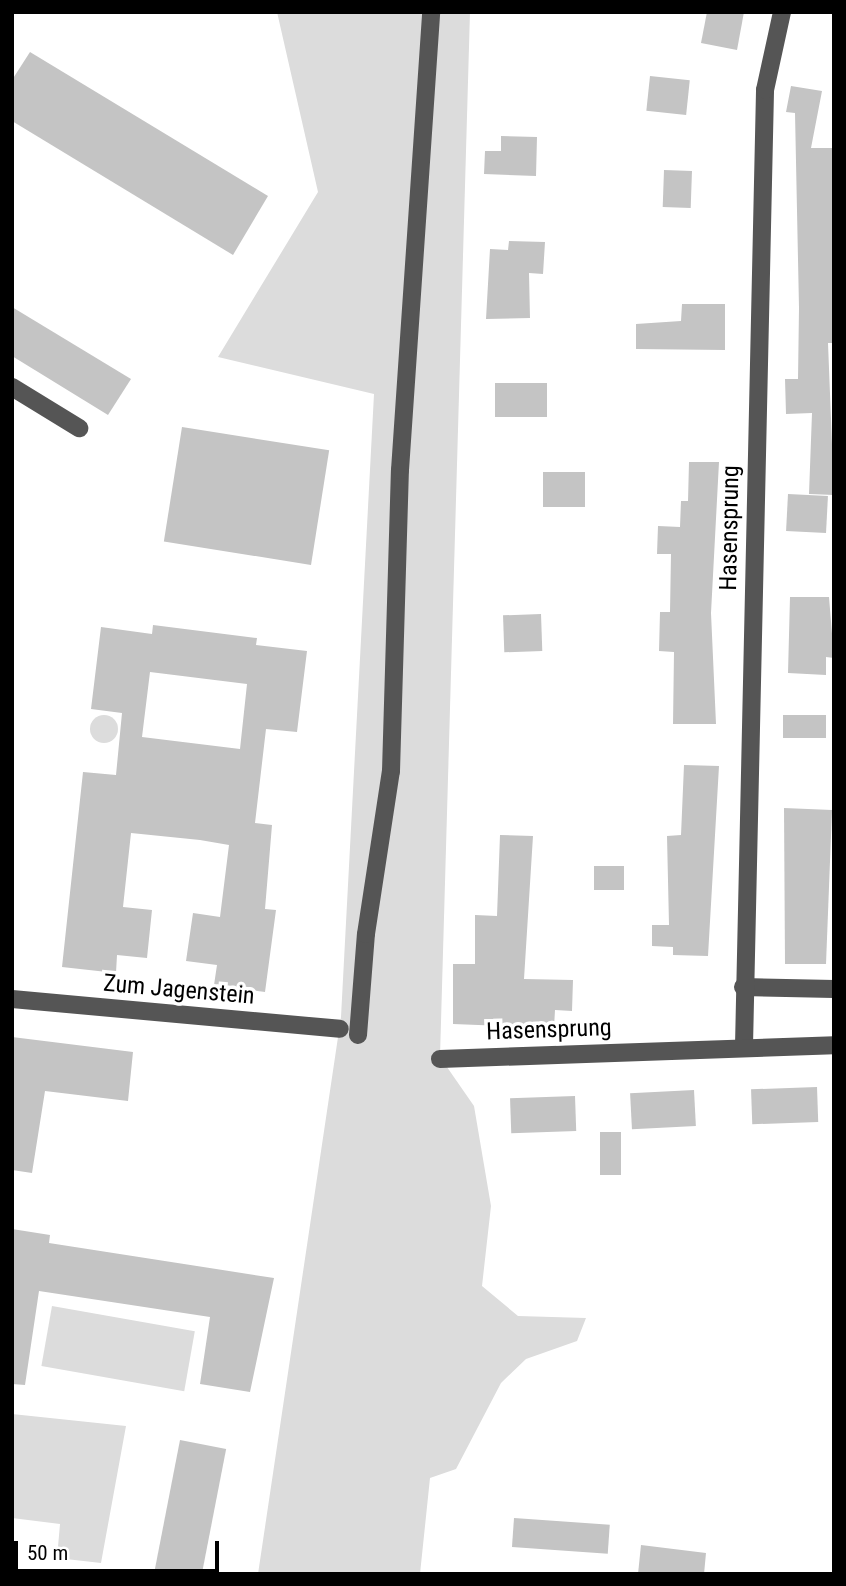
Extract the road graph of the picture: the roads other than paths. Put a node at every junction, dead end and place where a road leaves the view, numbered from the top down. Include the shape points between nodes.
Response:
1 (432, 12) edge
2 (782, 12) edge
3 (12, 387) edge
4 (79, 428) dead end
5 (743, 987) junction
6 (834, 989) edge
7 (12, 999) edge
8 (340, 1029) dead end
9 (358, 1035) dead end
10 (834, 1045) edge
11 (744, 1046) junction
12 (440, 1059) dead end

1 - 9 street via 400,470 391,771 366,934
2 - 5 street, Hasensprung via 765,90
3 - 4 street
5 - 6 street
5 - 11 street, Hasensprung
7 - 8 street, Zum Jagenstein
10 - 11 street, Hasensprung
11 - 12 street, Hasensprung

